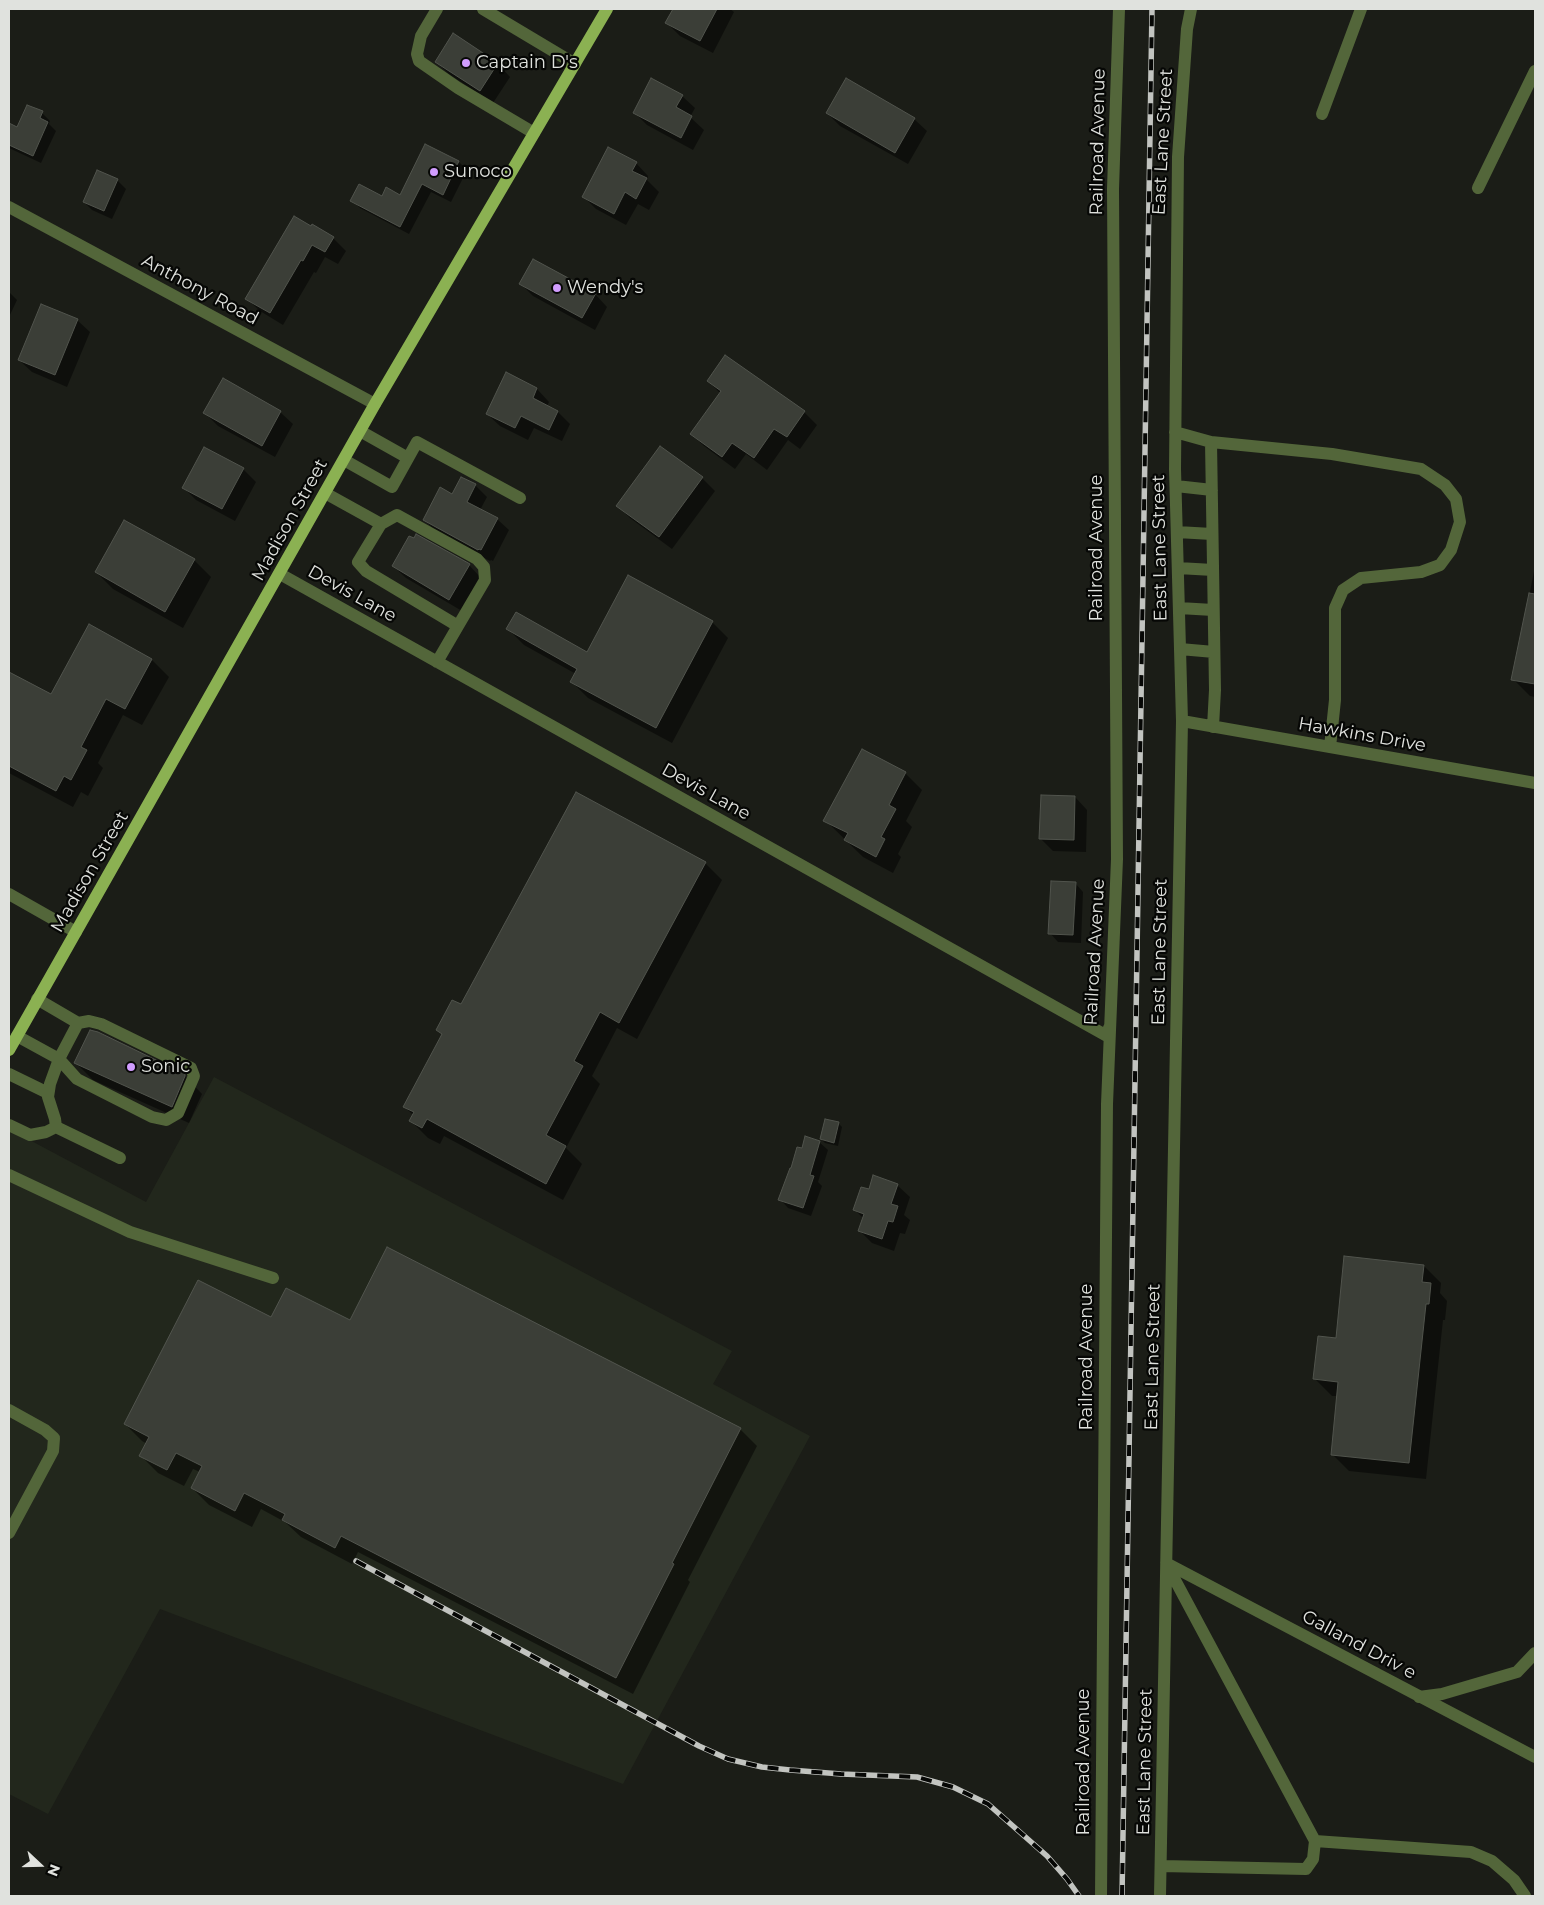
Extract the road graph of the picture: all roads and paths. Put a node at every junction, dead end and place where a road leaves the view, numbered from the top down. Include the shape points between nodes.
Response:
1 (437, 9) edge
2 (483, 9) edge
3 (607, 9) edge
4 (1119, 9) edge
5 (1191, 9) edge
6 (1361, 9) edge
7 (575, 64) junction
8 (1535, 71) edge
9 (1322, 114) dead end
10 (534, 133) junction
11 (1478, 188) dead end
12 (9, 206) edge
13 (375, 404) junction
14 (360, 431) junction
15 (1176, 432) junction
16 (1211, 442) junction
17 (408, 458) junction
18 (344, 460) junction
19 (1176, 486) junction
20 (1212, 490) junction
21 (325, 493) junction
22 (520, 498) dead end
23 (381, 524) junction
24 (1177, 532) junction
25 (1212, 534) junction
26 (1178, 568) junction
27 (1213, 570) junction
28 (280, 574) junction
29 (1179, 608) junction
30 (1213, 610) junction
31 (458, 626) junction
32 (1180, 649) junction
33 (1214, 652) junction
34 (437, 662) junction
35 (1182, 721) junction
36 (1213, 727) junction
37 (1330, 747) junction
38 (1535, 783) edge
39 (9, 894) edge
40 (76, 932) junction
41 (37, 999) junction
42 (78, 1023) junction
43 (1109, 1027) junction
44 (16, 1036) junction
45 (9, 1050) edge
46 (58, 1059) junction
47 (9, 1074) edge
48 (48, 1093) junction
49 (9, 1125) edge
50 (56, 1127) junction
51 (120, 1158) dead end
52 (9, 1175) edge
53 (274, 1278) dead end
54 (9, 1410) edge
55 (9, 1533) edge
56 (1166, 1563) junction
57 (1535, 1653) edge
58 (1419, 1697) junction
59 (1535, 1757) edge
60 (1315, 1841) junction
61 (1161, 1866) junction
62 (1101, 1896) edge
63 (1160, 1896) edge
64 (1525, 1896) edge

1 - 10 street via 421,36 417,54 419,61
2 - 7 street
3 - 7 main road, Madison Street
4 - 43 street, Railroad Avenue via 1113,189 1117,859
5 - 15 street, East Lane Street via 1178,157
6 - 9 street
7 - 10 main road, Madison Street
8 - 11 street
10 - 13 main road, Madison Street
12 - 13 street, Anthony Road
13 - 14 main road, Madison Street
14 - 17 street
14 - 18 main road, Madison Street
15 - 16 street
15 - 19 street, East Lane Street
16 - 20 street
16 - 37 street via 1332,454 1421,469 1445,484 1456,499 1460,522 1451,550 1440,565 1421,572 1361,578 1343,590 1335,608 1335,700
17 - 18 street via 392,487
17 - 22 street via 417,442
18 - 21 main road, Madison Street
19 - 20 street
19 - 24 street, East Lane Street
20 - 25 street
21 - 23 street
21 - 28 main road, Madison Street
23 - 31 street via 358,562 366,571
23 - 31 street via 397,515 484,566 485,580
24 - 25 street
24 - 26 street, East Lane Street
25 - 27 street
26 - 27 street
26 - 29 street, East Lane Street
27 - 30 street
28 - 34 street, Devis Lane
28 - 40 main road, Madison Street
29 - 30 street
29 - 32 street, East Lane Street
30 - 33 street
31 - 34 street
32 - 33 street
32 - 35 street, East Lane Street
33 - 36 street
34 - 43 street, Devis Lane via 1107,1036
35 - 36 street, Hawkins Drive
35 - 56 street, East Lane Street
36 - 37 street, Hawkins Drive
37 - 38 street, Hawkins Drive
39 - 40 street
40 - 41 main road, Madison Street
41 - 42 street
41 - 44 main road, Madison Street
42 - 46 street
42 - 46 street via 101,1024 191,1068 194,1076 178,1113 166,1120 152,1117 77,1079
43 - 62 street, Railroad Avenue
44 - 45 main road, Madison Street
44 - 46 street
46 - 48 street
47 - 48 street
48 - 50 street
49 - 50 street via 30,1134
50 - 51 street
52 - 53 street via 130,1232
54 - 55 street via 54,1438 53,1451
56 - 58 street, Galland Driv e
56 - 60 street
56 - 61 street, East Lane Street
57 - 58 street via 1517,1672 1442,1694
58 - 59 street, Galland Driv e
60 - 61 street via 1313,1859 1306,1869
60 - 64 street via 1471,1852 1492,1861 1514,1880
61 - 63 street, East Lane Street

